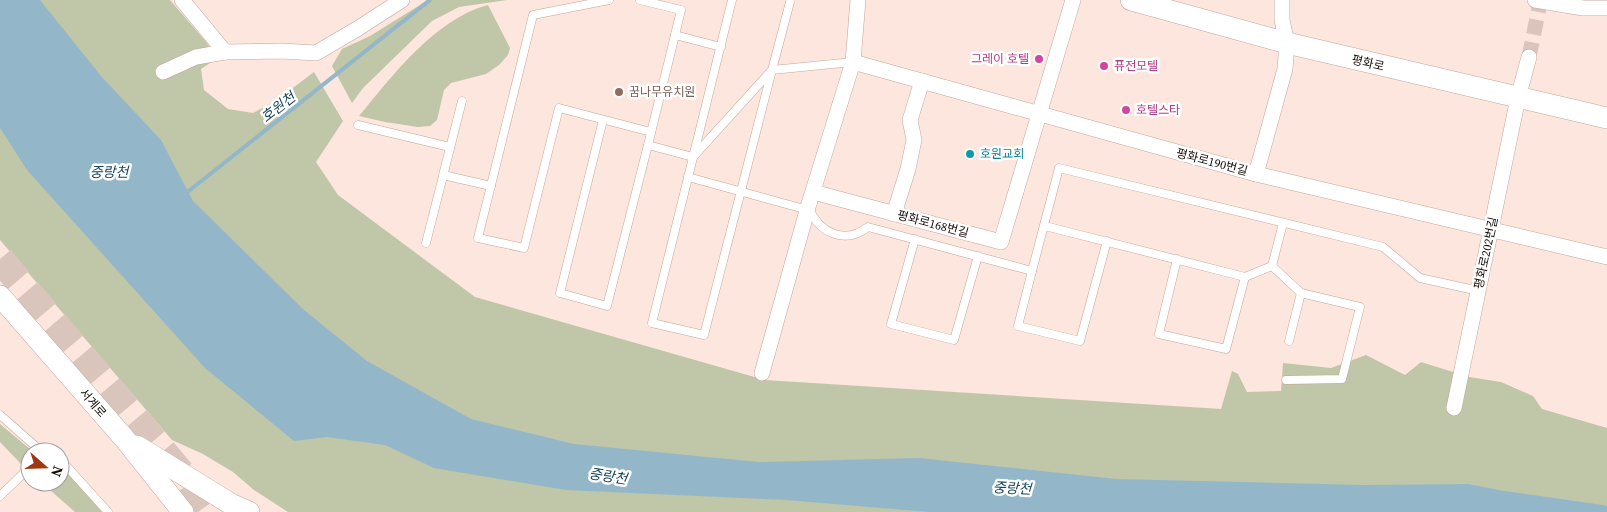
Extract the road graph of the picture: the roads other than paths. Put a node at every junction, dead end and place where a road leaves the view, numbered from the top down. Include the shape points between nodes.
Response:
1 (182, 0) edge
2 (402, 0) edge
3 (609, 0) edge
4 (640, 0) edge
5 (732, 0) edge
6 (858, 0) edge
7 (1073, 0) edge
8 (1132, 0) edge
9 (1282, 0) edge
10 (790, 2) dead end
11 (1538, 3) edge
12 (1607, 8) edge
13 (675, 35) junction
14 (1287, 43) junction
15 (721, 47) junction
16 (224, 52) junction
17 (1529, 57) tunnel mouth
18 (853, 62) junction
19 (772, 70) junction
20 (164, 72) dead end
21 (922, 81) junction
22 (1518, 98) junction
23 (1039, 114) junction
24 (1607, 118) edge
25 (603, 120) junction
26 (358, 125) dead end
27 (652, 132) junction
28 (648, 145) junction
29 (450, 147) junction
30 (693, 157) junction
31 (1256, 174) junction
32 (688, 177) junction
33 (491, 186) junction
34 (740, 191) junction
35 (813, 192) junction
36 (808, 208) junction
37 (894, 214) junction
38 (1283, 223) junction
39 (1045, 226) junction
40 (1491, 230) junction
41 (915, 239) junction
42 (1107, 242) junction
43 (426, 243) dead end
44 (978, 256) junction
45 (1607, 257) edge
46 (1178, 260) junction
47 (1272, 266) junction
48 (1032, 270) junction
49 (1245, 276) junction
50 (1479, 291) junction
51 (1301, 293) junction
52 (0, 296) edge
53 (1289, 341) dead end
54 (762, 373) dead end
55 (1286, 380) dead end
56 (1454, 408) dead end
57 (0, 415) edge
58 (124, 438) junction
59 (31, 442) edge
60 (70, 470) edge
61 (20, 477) edge
62 (0, 496) edge
63 (108, 512) edge
64 (183, 512) edge
65 (248, 512) edge

1 - 16 street
2 - 16 street via 316,53 282,50
3 - 33 lane via 533,16
4 - 13 lane via 681,10
5 - 15 lane
6 - 18 street
7 - 23 street, 평화로168번길
8 - 14 main road, 평화로
9 - 14 street, 평화로190번길
10 - 19 lane
11 - 12 street
13 - 15 lane
13 - 27 lane
14 - 22 main road, 평화로
14 - 31 street, 평화로190번길 via 1285,69
15 - 30 lane
16 - 20 street via 196,57
17 - 22 street, 평화로202번길
18 - 19 lane
18 - 21 street, 평화로190번길
18 - 35 street
19 - 30 lane
19 - 34 lane
21 - 23 street, 평화로190번길
21 - 37 street via 910,120 914,140 908,169
22 - 24 main road, 평화로
22 - 40 street, 평화로202번길
23 - 31 street, 평화로190번길
23 - 37 street, 평화로168번길 via 1002,242
25 - 27 lane
25 - 28 lane via 560,293 607,306
25 - 33 lane via 559,108 524,248 478,238
26 - 29 lane
27 - 28 lane
28 - 30 lane
29 - 33 lane via 462,101 443,175
29 - 43 lane
30 - 32 lane
31 - 40 street
32 - 34 lane
32 - 34 lane via 652,323 704,335
34 - 36 lane
35 - 36 street
35 - 37 street, 평화로168번길
36 - 41 lane via 818,224 831,232 851,236 868,227
36 - 54 street
38 - 39 lane via 1060,168
38 - 47 lane
38 - 50 lane via 1384,247 1420,278
39 - 42 lane
39 - 48 lane
40 - 45 street
40 - 50 street, 평화로202번길
41 - 44 lane
41 - 44 lane via 891,324 954,340
42 - 46 lane
42 - 48 lane via 1080,341 1018,326
44 - 48 lane
46 - 49 lane
46 - 49 lane via 1159,334 1226,350
47 - 49 lane
47 - 51 lane
50 - 56 street, 평화로202번길
51 - 53 lane
51 - 55 lane via 1360,308 1342,379
52 - 58 main road, 서계로
57 - 59 lane
58 - 64 main road, 서계로
58 - 65 main road
60 - 63 lane
61 - 62 lane

